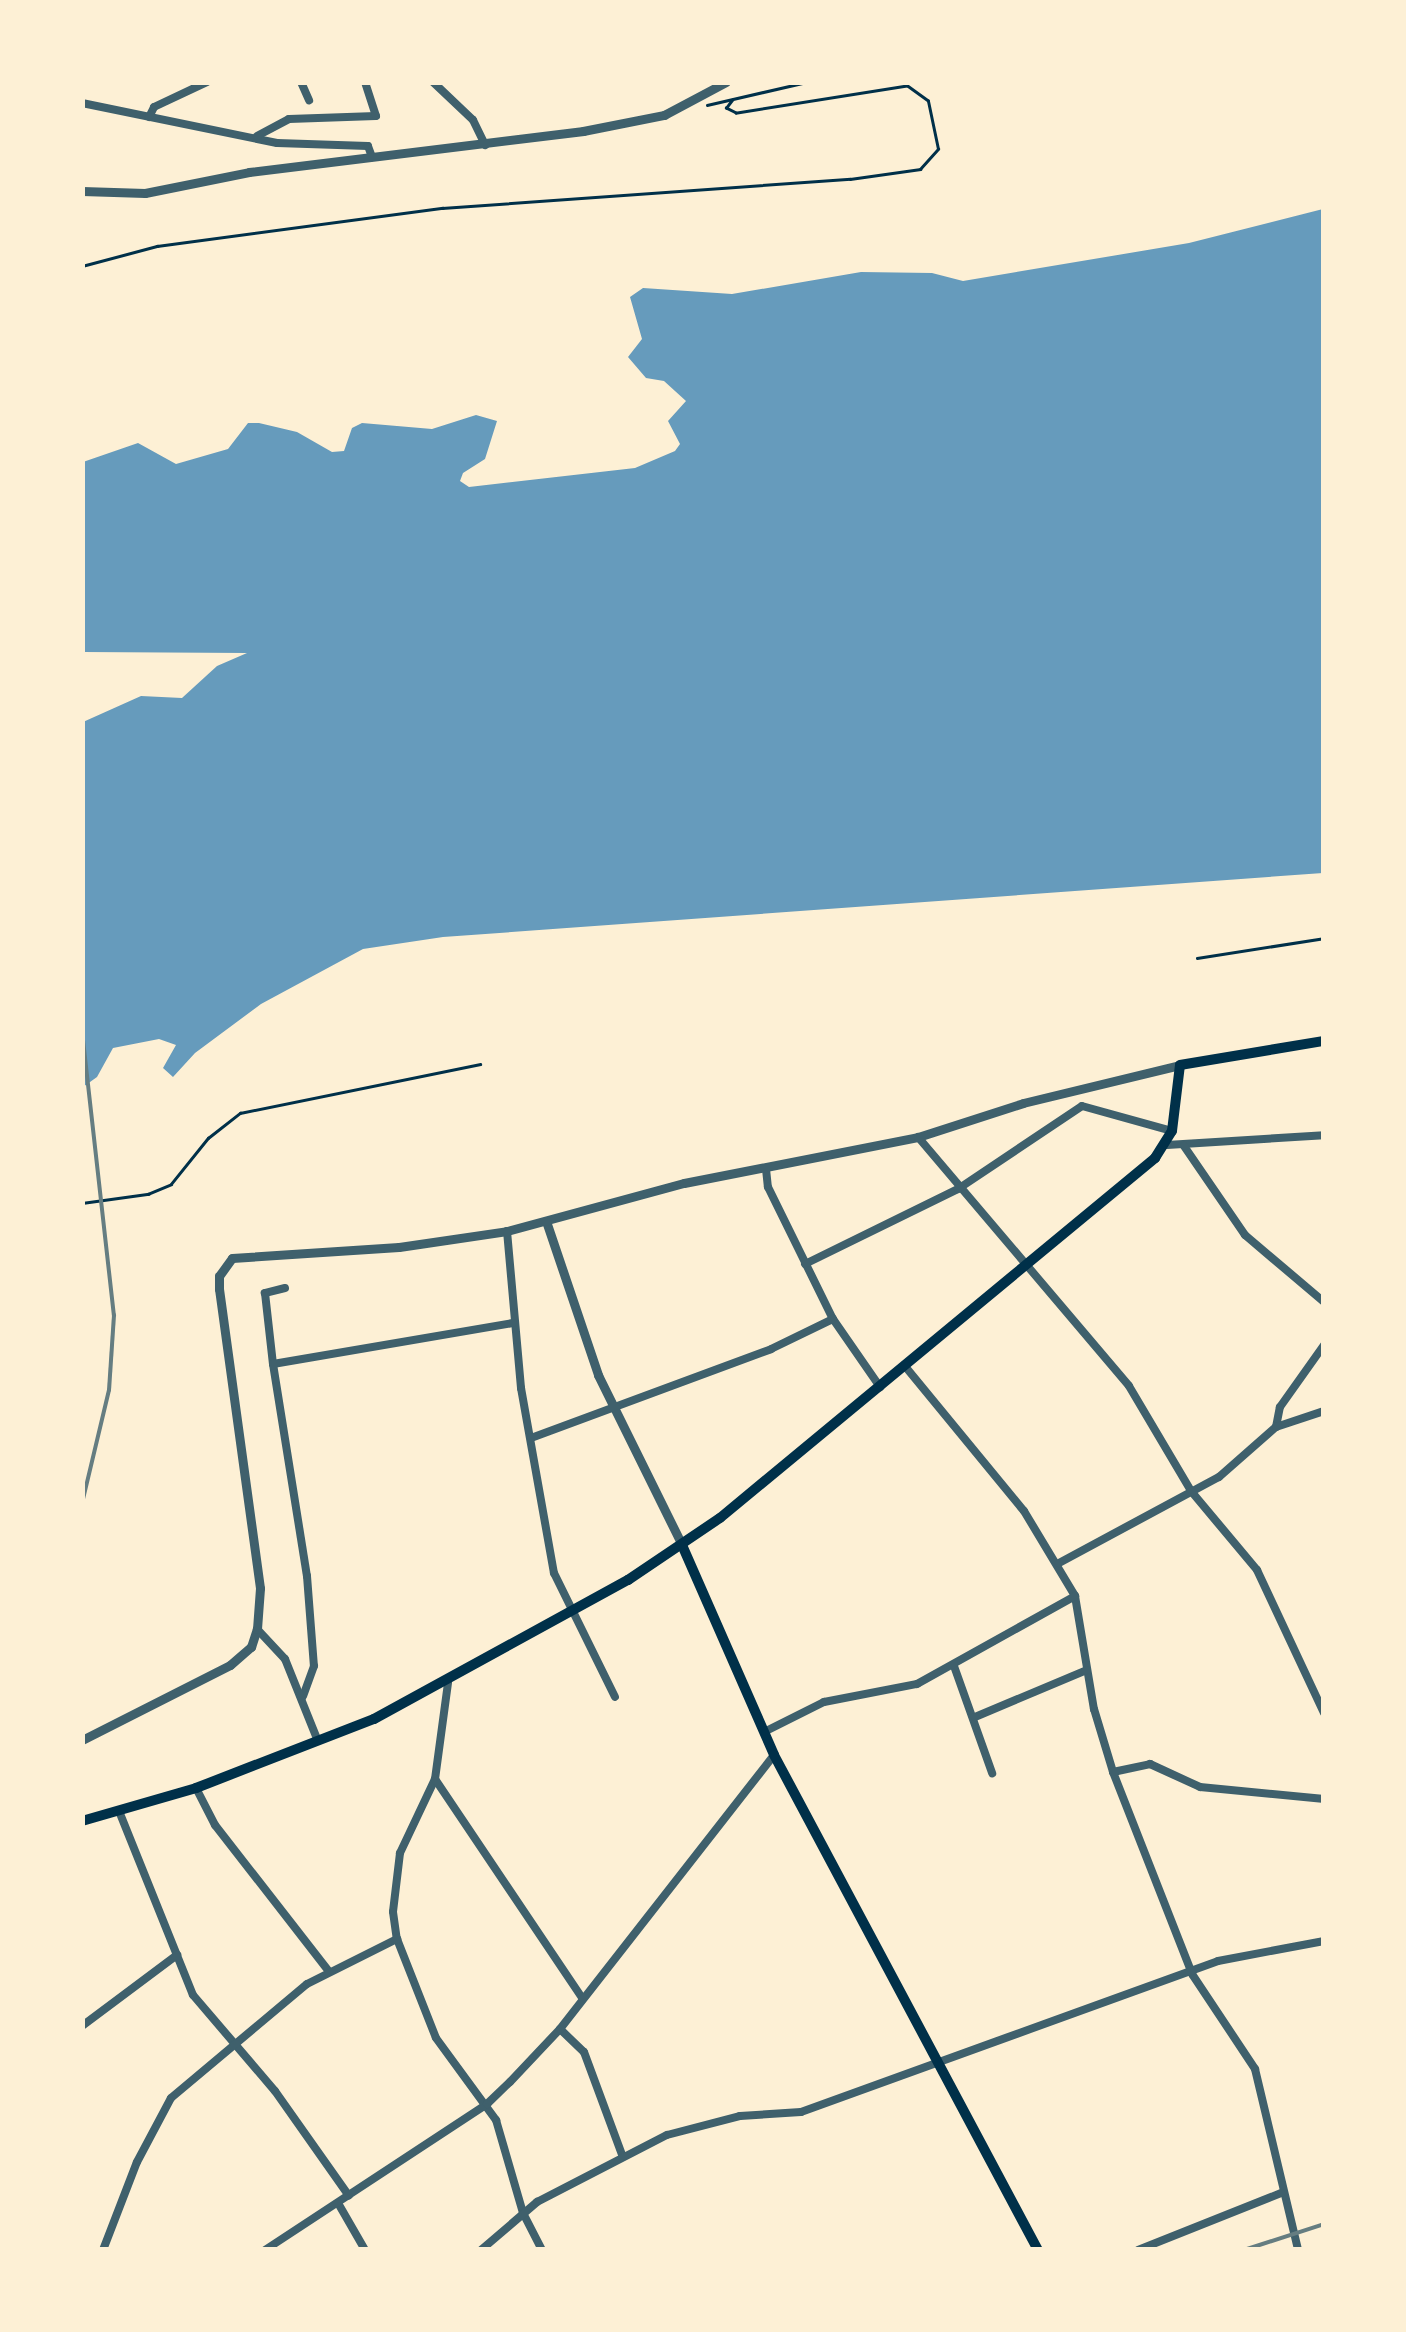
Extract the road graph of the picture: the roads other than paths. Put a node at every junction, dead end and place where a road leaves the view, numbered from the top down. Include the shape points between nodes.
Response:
1 (206, 82) edge
2 (301, 82) edge
3 (364, 82) edge
4 (433, 82) edge
5 (726, 82) edge
6 (310, 100) dead end
7 (82, 103) edge
8 (149, 117) junction
9 (257, 136) junction
10 (485, 145) junction
11 (372, 157) junction
12 (82, 191) edge
13 (1324, 1041) edge
14 (1180, 1065) junction
15 (1172, 1131) junction
16 (1324, 1135) edge
17 (918, 1136) junction
18 (1167, 1145) junction
19 (1184, 1146) junction
20 (766, 1169) junction
21 (958, 1189) junction
22 (546, 1221) junction
23 (507, 1230) junction
24 (1026, 1261) junction
25 (805, 1264) junction
26 (285, 1288) dead end
27 (1324, 1302) edge
28 (833, 1319) junction
29 (513, 1323) junction
30 (1324, 1345) edge
31 (273, 1364) junction
32 (904, 1365) junction
33 (880, 1387) junction
34 (614, 1409) junction
35 (1324, 1411) edge
36 (1276, 1426) junction
37 (531, 1438) junction
38 (1191, 1491) junction
39 (682, 1545) junction
40 (1060, 1563) junction
41 (1075, 1596) junction
42 (570, 1612) junction
43 (258, 1628) junction
44 (954, 1666) junction
45 (1087, 1670) junction
46 (448, 1683) junction
47 (303, 1696) junction
48 (615, 1698) dead end
49 (1324, 1713) edge
50 (975, 1716) junction
51 (764, 1732) junction
52 (82, 1740) edge
53 (318, 1741) junction
54 (774, 1756) junction
55 (992, 1772) dead end
56 (1114, 1772) junction
57 (435, 1779) junction
58 (196, 1788) junction
59 (1324, 1798) edge
60 (119, 1811) junction
61 (82, 1821) edge
62 (397, 1939) junction
63 (1324, 1941) edge
64 (177, 1955) junction
65 (328, 1970) junction
66 (1192, 1974) junction
67 (582, 1998) junction
68 (82, 2026) edge
69 (560, 2028) junction
70 (234, 2042) junction
71 (939, 2065) junction
72 (487, 2104) junction
73 (622, 2155) junction
74 (1281, 2193) junction
75 (349, 2196) junction
76 (338, 2203) junction
77 (523, 2213) junction
78 (1297, 2249) edge
79 (103, 2250) edge
80 (265, 2250) edge
81 (365, 2250) edge
82 (481, 2250) edge
83 (542, 2250) edge
84 (1038, 2250) edge
85 (1138, 2250) edge

1 - 8 street via 154,107
2 - 6 street
3 - 9 street via 376,116 288,119
4 - 10 street via 472,120
5 - 10 street via 664,115
7 - 8 street
8 - 9 street
9 - 11 street via 277,144 368,146
10 - 11 street
11 - 12 street via 145,192
13 - 14 main road
14 - 15 main road
14 - 17 street via 1023,1102
15 - 18 main road
15 - 21 street via 1082,1106
16 - 19 street
17 - 20 street
17 - 21 street
18 - 19 street
18 - 24 main road
19 - 27 street via 1245,1235
20 - 22 street via 684,1183
20 - 25 street
21 - 24 street
21 - 25 street
22 - 23 street
22 - 34 street
23 - 29 street
23 - 43 street via 399,1247 260,1252 224,1266 219,1289 260,1588
24 - 32 main road
24 - 38 street via 1102,1348
25 - 28 street
26 - 31 street via 265,1294
28 - 33 street
28 - 34 street
29 - 31 street
29 - 37 street
30 - 36 street via 1280,1407
31 - 47 street via 306,1576 314,1666
32 - 33 main road
32 - 40 street
33 - 39 main road
34 - 37 street
34 - 39 street
35 - 36 street
36 - 38 street via 1219,1476
37 - 42 street via 554,1573
38 - 40 street
38 - 49 street via 1257,1570
39 - 42 main road
39 - 51 main road
40 - 41 street
41 - 44 street
41 - 45 street
42 - 46 main road
42 - 48 street
43 - 47 street via 286,1659
43 - 52 street via 251,1647 230,1666
44 - 50 street
44 - 51 street via 917,1684 824,1702
45 - 50 street
45 - 56 street
46 - 53 main road
46 - 57 street
47 - 53 street
50 - 55 street
51 - 54 main road
53 - 58 main road
54 - 67 street
54 - 71 main road
56 - 59 street via 1150,1764 1200,1787
56 - 66 street
57 - 62 street via 400,1853
57 - 67 street
58 - 60 main road
58 - 65 street via 215,1825
60 - 61 main road
60 - 64 street
62 - 65 street
62 - 72 street via 427,2022
63 - 66 street via 1218,1961
64 - 68 street
64 - 70 street via 193,1995
65 - 70 street
66 - 71 street
66 - 74 street via 1255,2069
67 - 69 street
69 - 72 street
69 - 73 street via 584,2052
70 - 75 street
70 - 79 street via 171,2098
71 - 73 street via 801,2112 740,2116
71 - 84 main road
72 - 75 street
72 - 77 street
73 - 77 street
74 - 78 street
74 - 85 street
75 - 76 street
76 - 80 street
76 - 81 street
77 - 82 street
77 - 83 street

